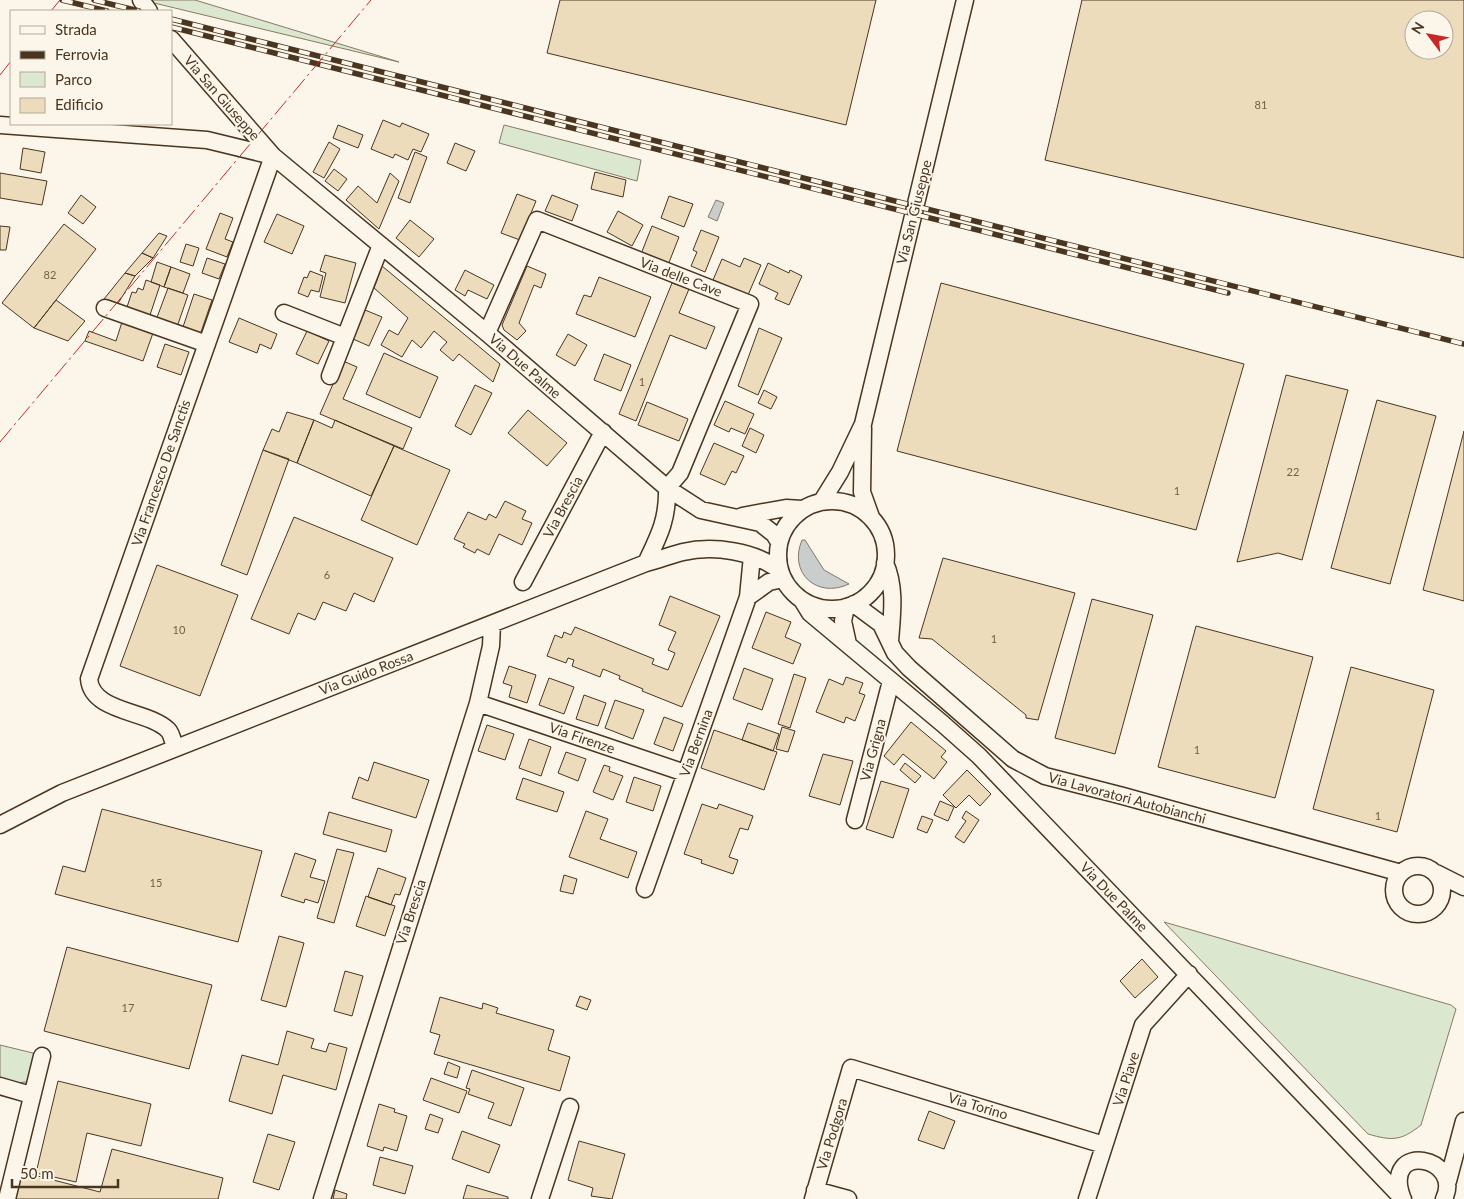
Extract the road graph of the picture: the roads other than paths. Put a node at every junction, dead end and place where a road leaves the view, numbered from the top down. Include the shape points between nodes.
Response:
1 (965, 0) edge
2 (172, 40) edge
3 (0, 125) edge
4 (273, 156) junction
5 (381, 245) junction
6 (105, 308) dead end
7 (284, 313) dead end
8 (487, 333) junction
9 (345, 336) junction
10 (207, 344) junction
11 (330, 376) dead end
12 (863, 424) junction
13 (603, 432) junction
14 (667, 488) junction
15 (822, 501) junction
16 (802, 509) junction
17 (732, 517) junction
18 (871, 517) junction
19 (779, 543) junction
20 (746, 555) junction
21 (646, 563) junction
22 (885, 563) junction
23 (782, 575) junction
24 (523, 582) dead end
25 (748, 597) junction
26 (802, 600) junction
27 (850, 606) junction
28 (492, 624) junction
29 (890, 641) junction
30 (848, 644) junction
31 (891, 681) junction
32 (478, 703) junction
33 (175, 748) junction
34 (685, 773) junction
35 (855, 820) dead end
36 (0, 825) edge
37 (1397, 880) junction
38 (1450, 883) edge
39 (645, 889) dead end
40 (1189, 974) junction
41 (42, 1056) dead end
42 (851, 1068) joint
43 (0, 1086) edge
44 (31, 1094) junction
45 (570, 1107) dead end
46 (1461, 1134) edge
47 (1104, 1145) junction
48 (1430, 1160) junction
49 (1369, 1163) junction
50 (1403, 1170) junction
51 (1448, 1181) junction
52 (814, 1194) edge
53 (1402, 1198) edge
54 (7, 1199) edge
55 (322, 1199) edge
56 (540, 1199) edge
57 (848, 1199) edge
58 (1087, 1199) edge
59 (1444, 1199) edge

1 - 12 street, Via San Giuseppe
2 - 4 street, Via San Giuseppe
3 - 4 street via 207,140
4 - 5 street, Via Due Palme
4 - 10 street, Via Francesco De Sanctis
5 - 8 street, Via Due Palme
5 - 9 street
6 - 10 street
7 - 9 street
8 - 13 street, Via Due Palme
8 - 14 street, Via delle Cave via 537,220 750,304 680,473
9 - 11 street
10 - 33 street, Via Francesco De Sanctis via 89,679 92,691 102,700 169,731
12 - 15 street, Via San Giuseppe
12 - 18 street, Via San Giuseppe via 862,492
13 - 14 street, Via Due Palme
13 - 24 street, Via Brescia
14 - 17 street, Via Due Palme via 701,510
14 - 21 street via 668,510
15 - 16 street
15 - 18 street via 844,502
16 - 17 street, Via Due Palme via 786,508
16 - 19 street via 784,530
17 - 19 street, Via Due Palme via 760,523 774,534
18 - 22 street via 881,531
19 - 20 street, Via Guido Rossa
19 - 23 street
20 - 21 street, Via Guido Rossa via 696,550
20 - 23 street, Via Guido Rossa via 772,564
20 - 25 street, Via Bernina
21 - 28 street, Via Guido Rossa
22 - 27 street via 875,587
22 - 29 street via 892,588
23 - 25 street
23 - 26 street
25 - 34 street, Via Bernina
26 - 27 street via 826,609
26 - 30 street, Via Due Palme via 810,613
27 - 29 street, Via Lavoratori Autobianchi via 881,624
27 - 30 street via 843,621
28 - 32 street, Via Brescia via 491,646
28 - 33 street, Via Guido Rossa
29 - 37 street, Via Lavoratori Autobianchi via 901,660 927,684 1014,759 1045,776 1382,868
30 - 31 street, Via Due Palme
31 - 35 street, Via Grigna
31 - 40 street, Via Due Palme via 979,756
32 - 34 street, Via Firenze
32 - 55 street, Via Brescia
33 - 36 street, Via Guido Rossa via 62,793
34 - 39 street, Via Bernina
37 - 38 street via 1414,866 1422,866
37 - 38 street via 1397,904 1410,914 1418,915 1426,914 1439,903
40 - 47 street, Via Piave via 1143,1025
40 - 49 street, Via Due Palme
41 - 44 street
42 - 47 street, Via Torino
42 - 52 street, Via Podgora
43 - 44 street
44 - 54 street
45 - 56 street
46 - 48 street
46 - 51 street
47 - 58 street, Via Piave
48 - 50 street via 1416,1160
48 - 51 street via 1443,1168
49 - 50 street, Via Due Palme via 1387,1171
49 - 53 street, Via Due Palme
50 - 53 street, Via Due Palme via 1398,1184
51 - 59 street
52 - 57 street

